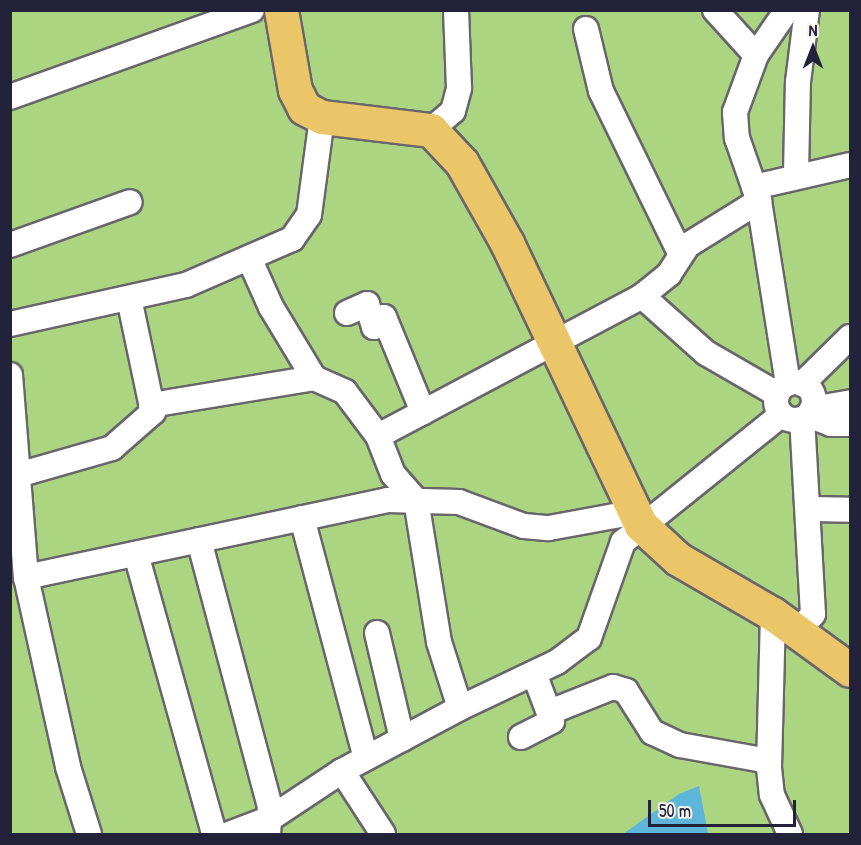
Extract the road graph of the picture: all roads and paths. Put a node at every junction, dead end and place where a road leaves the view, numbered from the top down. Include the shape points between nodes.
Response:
1 (252, 10) edge
2 (281, 10) edge
3 (456, 10) edge
4 (714, 10) edge
5 (787, 10) edge
6 (807, 10) edge
7 (586, 28) dead end
8 (756, 55) junction
9 (10, 97) edge
10 (322, 117) junction
11 (431, 130) junction
12 (850, 165) edge
13 (796, 174) junction
14 (757, 194) junction
15 (129, 202) dead end
16 (10, 245) edge
17 (681, 255) junction
18 (249, 258) junction
19 (642, 296) junction
20 (129, 298) junction
21 (347, 313) dead end
22 (10, 324) edge
23 (850, 337) edge
24 (555, 344) junction
25 (10, 375) edge
26 (314, 378) junction
27 (850, 402) edge
28 (796, 403) junction
29 (151, 405) junction
30 (423, 412) junction
31 (850, 424) edge
32 (378, 436) junction
33 (15, 461) edge
34 (416, 500) junction
35 (811, 509) junction
36 (850, 510) edge
37 (16, 516) edge
38 (302, 518) junction
39 (639, 519) junction
40 (199, 540) junction
41 (135, 554) junction
42 (26, 577) junction
43 (785, 623) junction
44 (377, 633) dead end
45 (850, 670) edge
46 (534, 673) junction
47 (460, 708) junction
48 (550, 712) junction
49 (521, 737) dead end
50 (402, 739) junction
51 (366, 758) junction
52 (769, 760) junction
53 (342, 771) junction
54 (274, 825) edge
55 (89, 834) edge
56 (214, 834) edge
57 (229, 834) edge
58 (383, 834) edge
59 (790, 834) edge

1 - 9 street
2 - 10 main road via 295,90 303,108
3 - 11 street via 459,88 453,111
4 - 8 street
5 - 8 street
6 - 13 street via 798,82
7 - 17 street via 601,91
8 - 14 street via 735,112
10 - 11 main road
10 - 18 street via 303,229
11 - 24 main road via 462,163
12 - 13 street
13 - 14 street
14 - 17 street via 688,245
14 - 28 street
15 - 16 street
17 - 19 street
18 - 20 street via 186,285
18 - 26 street via 271,308
19 - 24 street
19 - 28 street via 706,353
20 - 22 street
20 - 29 street
21 - 30 street via 367,304 374,327 384,317
23 - 28 street
24 - 30 street
24 - 39 main road
25 - 33 street
26 - 29 street
26 - 32 street via 345,392
27 - 28 street
28 - 31 street via 831,424
28 - 35 street
28 - 39 street
29 - 33 street via 153,412 112,448
30 - 32 street
32 - 34 street via 393,474
33 - 37 street
34 - 38 street via 388,500
34 - 39 street via 459,502 540,527
34 - 47 street via 439,642
35 - 36 street
35 - 43 street via 813,614
37 - 42 street
38 - 40 street
38 - 51 street
39 - 43 main road via 678,559
39 - 46 street via 623,542 589,638
40 - 41 street
40 - 54 street
41 - 42 street
41 - 56 street
42 - 55 street via 68,767
43 - 45 main road
43 - 52 street
44 - 50 street
46 - 47 street
46 - 48 street
47 - 50 street
48 - 49 street via 552,721
48 - 52 street via 613,687 626,691 652,732 680,745
50 - 51 street
51 - 53 street
52 - 59 street via 772,795
53 - 54 street
53 - 58 street
54 - 57 street

